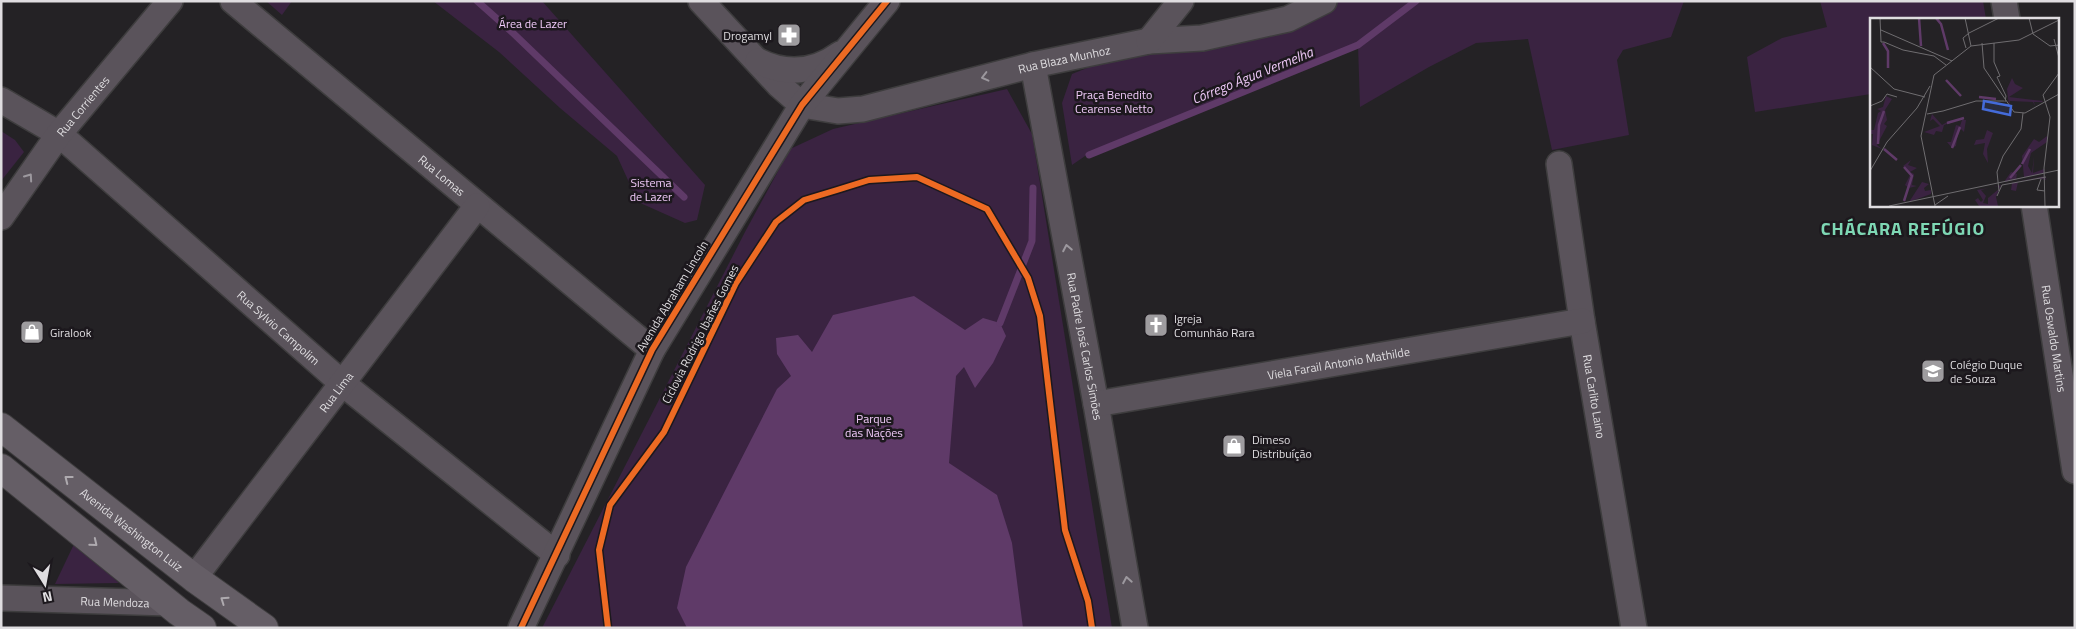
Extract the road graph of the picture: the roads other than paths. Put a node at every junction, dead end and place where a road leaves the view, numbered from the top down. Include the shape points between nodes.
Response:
1 (170, 1) edge
2 (232, 1) edge
3 (701, 1) edge
4 (887, 1) edge
5 (1181, 1) edge
6 (1324, 1) edge
7 (2004, 1) edge
8 (2007, 18) edge
9 (1150, 41) junction
10 (847, 48) junction
11 (756, 60) junction
12 (1033, 65) junction
13 (1, 100) edge
14 (802, 106) junction
15 (59, 134) junction
16 (1559, 164) dead end
17 (477, 206) junction
18 (2034, 206) edge
19 (1, 218) edge
20 (1582, 322) junction
21 (652, 350) junction
22 (342, 383) junction
23 (1096, 404) junction
24 (1, 427) edge
25 (1, 468) edge
26 (2075, 471) edge
27 (557, 555) junction
28 (194, 578) junction
29 (1, 598) edge
30 (176, 614) edge
31 (202, 628) edge
32 (264, 628) edge
33 (521, 628) edge
34 (1135, 628) edge
35 (1634, 628) edge

1 - 15 street, Rua Corrientes
2 - 17 street, Rua Lomas
3 - 11 street
4 - 10 street, Avenida Abraham Lincoln
5 - 9 street
6 - 9 street, Rua Blaza Munhoz via 1288,19 1202,38
7 - 8 street
9 - 12 street, Rua Blaza Munhoz
10 - 11 street via 833,59 792,72 772,68
10 - 14 street, Avenida Abraham Lincoln
11 - 14 street
12 -> 14 street, Rua Blaza Munhoz via 863,109 838,111
23 -> 12 street, Rua Padre José Carlos Simões
13 - 15 street, Rua Sylvio Campolim
14 - 21 street, Avenida Abraham Lincoln
19 -> 15 street, Rua Corrientes
15 - 22 street, Rua Sylvio Campolim
16 - 20 street, Rua Carlito Laino
17 - 21 street, Rua Lomas
17 - 22 street, Rua Lima
18 - 26 street, Rua Oswaldo Martins
20 - 23 street, Viela Farail Antonio Mathilde
20 - 35 street, Rua Carlito Laino
21 - 27 street, Avenida Abraham Lincoln
22 - 27 street, Rua Sylvio Campolim
22 - 28 street, Rua Lima
34 -> 23 street, Rua Padre José Carlos Simões
28 -> 24 main road, Avenida Washington Luiz
25 -> 30 main road
27 - 33 street, Avenida Abraham Lincoln
32 -> 28 main road, Avenida Washington Luiz
29 - 30 street, Rua Mendoza
30 - 31 main road

